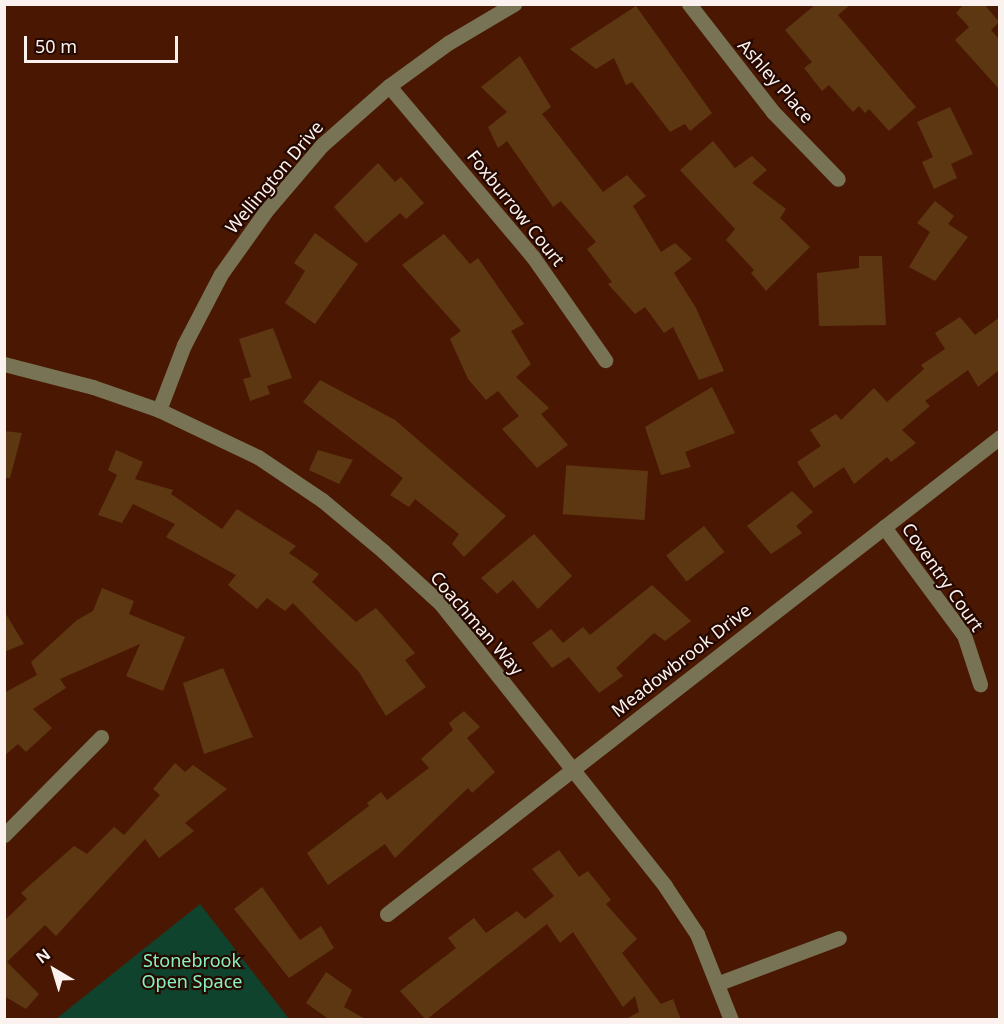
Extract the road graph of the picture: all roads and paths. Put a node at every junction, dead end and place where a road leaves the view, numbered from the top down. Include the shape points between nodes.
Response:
1 (514, 4) edge
2 (689, 4) edge
3 (388, 86) junction
4 (838, 179) dead end
5 (605, 360) dead end
6 (4, 364) edge
7 (159, 410) junction
8 (999, 437) edge
9 (884, 527) junction
10 (980, 684) dead end
11 (101, 737) dead end
12 (573, 769) junction
13 (4, 835) edge
14 (387, 914) dead end
15 (839, 938) dead end
16 (719, 983) junction
17 (731, 1020) edge

1 - 3 street, Wellington Drive via 448,43
2 - 4 street, Ashley Place via 773,112
3 - 5 street, Foxburrow Court via 533,257
3 - 7 street, Wellington Drive via 322,145 233,256 184,345
6 - 7 street, Coachman Way via 93,387
7 - 12 street, Coachman Way via 258,457 322,500 383,551 441,604
8 - 9 street, Meadowbrook Drive
9 - 10 street, Coventry Court via 964,635
9 - 12 street, Meadowbrook Drive
11 - 13 street
12 - 14 street, Meadowbrook Drive
12 - 16 street, Coachman Way via 665,886 697,934
15 - 16 street
16 - 17 street, Coachman Way

